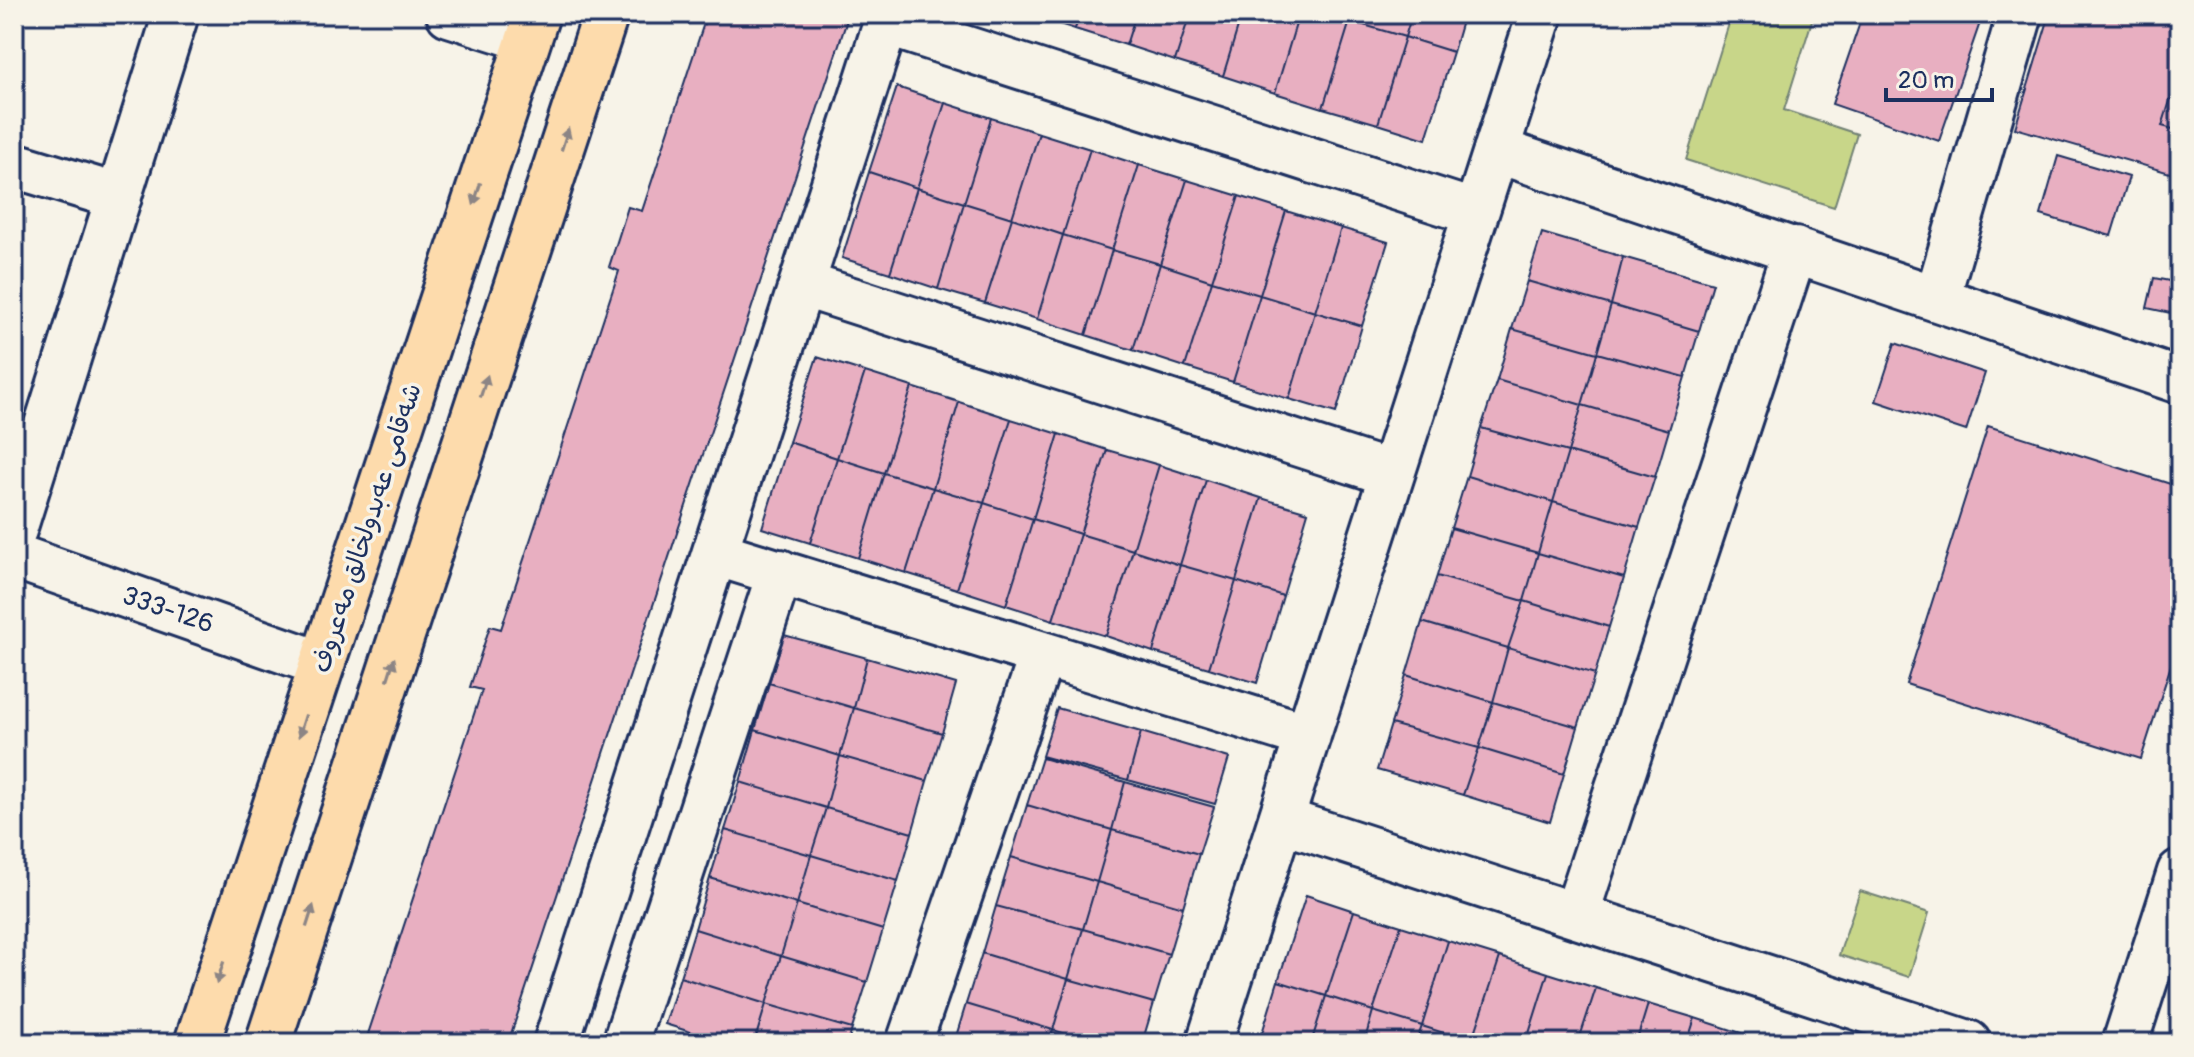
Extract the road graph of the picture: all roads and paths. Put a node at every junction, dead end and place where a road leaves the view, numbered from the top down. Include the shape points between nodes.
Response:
1 (176, 14) edge
2 (449, 14) edge
3 (606, 14) edge
4 (1540, 14) edge
5 (2020, 14) edge
6 (888, 19) edge
7 (532, 27) edge
8 (1496, 150) junction
9 (14, 165) edge
10 (119, 197) junction
11 (1476, 213) junction
12 (1795, 250) junction
13 (802, 284) junction
14 (1937, 298) junction
15 (2180, 381) edge
16 (396, 439) junction
17 (460, 460) junction
18 (1392, 474) junction
19 (14, 530) edge
20 (715, 553) junction
21 (14, 556) edge
22 (780, 572) junction
23 (1042, 655) junction
24 (322, 664) junction
25 (1308, 736) junction
26 (1281, 820) junction
27 (2180, 872) edge
28 (1576, 915) junction
29 (560, 1028) edge
30 (643, 1038) edge
31 (1941, 1039) edge
32 (197, 1043) edge
33 (268, 1043) edge
34 (909, 1043) edge
35 (1209, 1043) edge
36 (2125, 1043) edge

1 - 10 street
2 - 7 street
17 -> 3 main road
4 - 8 street
5 - 14 street
6 - 11 street
6 - 13 street
7 -> 16 main road, شەقامی عەبدولخالق مەعروف
8 - 11 street
8 - 12 street
9 - 10 street
10 - 19 street
11 - 18 street
12 - 14 street
12 - 28 street
13 - 18 street
13 - 20 street
14 - 15 street
16 - 17 main road
16 - 24 main road, شەقامی عەبدولخالق مەعروف
33 -> 17 main road
18 - 25 street
20 - 22 street
20 - 29 street
21 - 24 street, 333-126
22 - 23 street
22 - 30 street
23 - 25 street
23 - 34 street
24 -> 32 main road, شەقامی عەبدولخالق مەعروف
25 - 26 street
26 - 28 street
26 - 35 street
27 - 36 street
28 - 31 street
29 - 30 street

